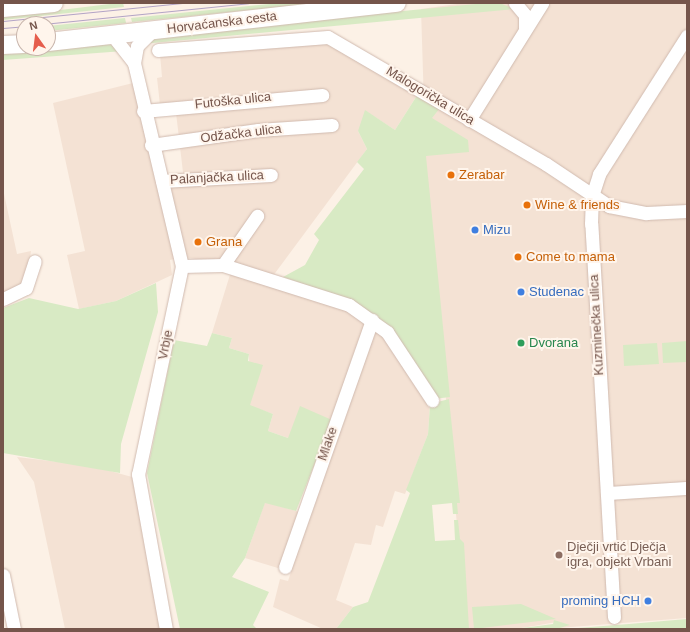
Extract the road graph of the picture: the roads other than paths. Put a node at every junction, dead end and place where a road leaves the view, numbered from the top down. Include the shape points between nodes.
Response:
1 (54, 3) edge
2 (397, 3) edge
3 (515, 3) edge
4 (542, 3) edge
5 (3, 8) edge
6 (525, 29) junction
7 (151, 32) junction
8 (113, 36) junction
9 (687, 36) edge
10 (56, 41) edge
11 (16, 45) edge
12 (3, 46) edge
13 (158, 50) dead end
14 (134, 63) junction
15 (322, 95) dead end
16 (143, 111) junction
17 (469, 120) junction
18 (332, 126) dead end
19 (151, 145) junction
20 (271, 175) dead end
21 (162, 181) junction
22 (592, 196) junction
23 (687, 211) edge
24 (257, 216) dead end
25 (35, 261) dead end
26 (223, 265) junction
27 (182, 266) junction
28 (5, 299) edge
29 (372, 320) junction
30 (432, 400) dead end
31 (687, 488) edge
32 (607, 493) junction
33 (285, 568) dead end
34 (3, 575) edge
35 (614, 617) dead end
36 (14, 629) edge
37 (166, 629) edge

1 - 5 street
2 - 7 street, Horvaćanska cesta
3 - 6 street via 525,16
4 - 6 street
6 - 17 street
7 - 8 street, Horvaćanska cesta
7 - 14 street, Vrbje via 137,46
8 - 10 street, Horvaćanska cesta
8 - 14 street, Vrbje
9 - 22 street, Kuzminečka ulica via 599,174
11 - 12 street
13 - 17 street, Malogorička ulica via 328,37
14 - 16 street, Vrbje
15 - 16 street, Futoška ulica
16 - 19 street, Vrbje
17 - 22 street, Malogorička ulica via 546,164
18 - 19 street, Odžačka ulica via 258,130
19 - 21 street, Vrbje
20 - 21 street, Palanjačka ulica
21 - 27 street, Vrbje
22 - 23 street, Malogorička ulica via 609,206 627,211
22 - 32 street, Kuzminečka ulica via 591,224
24 - 26 street
25 - 28 street via 26,288
26 - 27 street
26 - 29 street via 337,300
27 - 37 street, Vrbje via 138,474
29 - 30 street via 405,355
29 - 33 street, Mlake
31 - 32 street
32 - 35 street, Kuzminečka ulica
34 - 36 street

